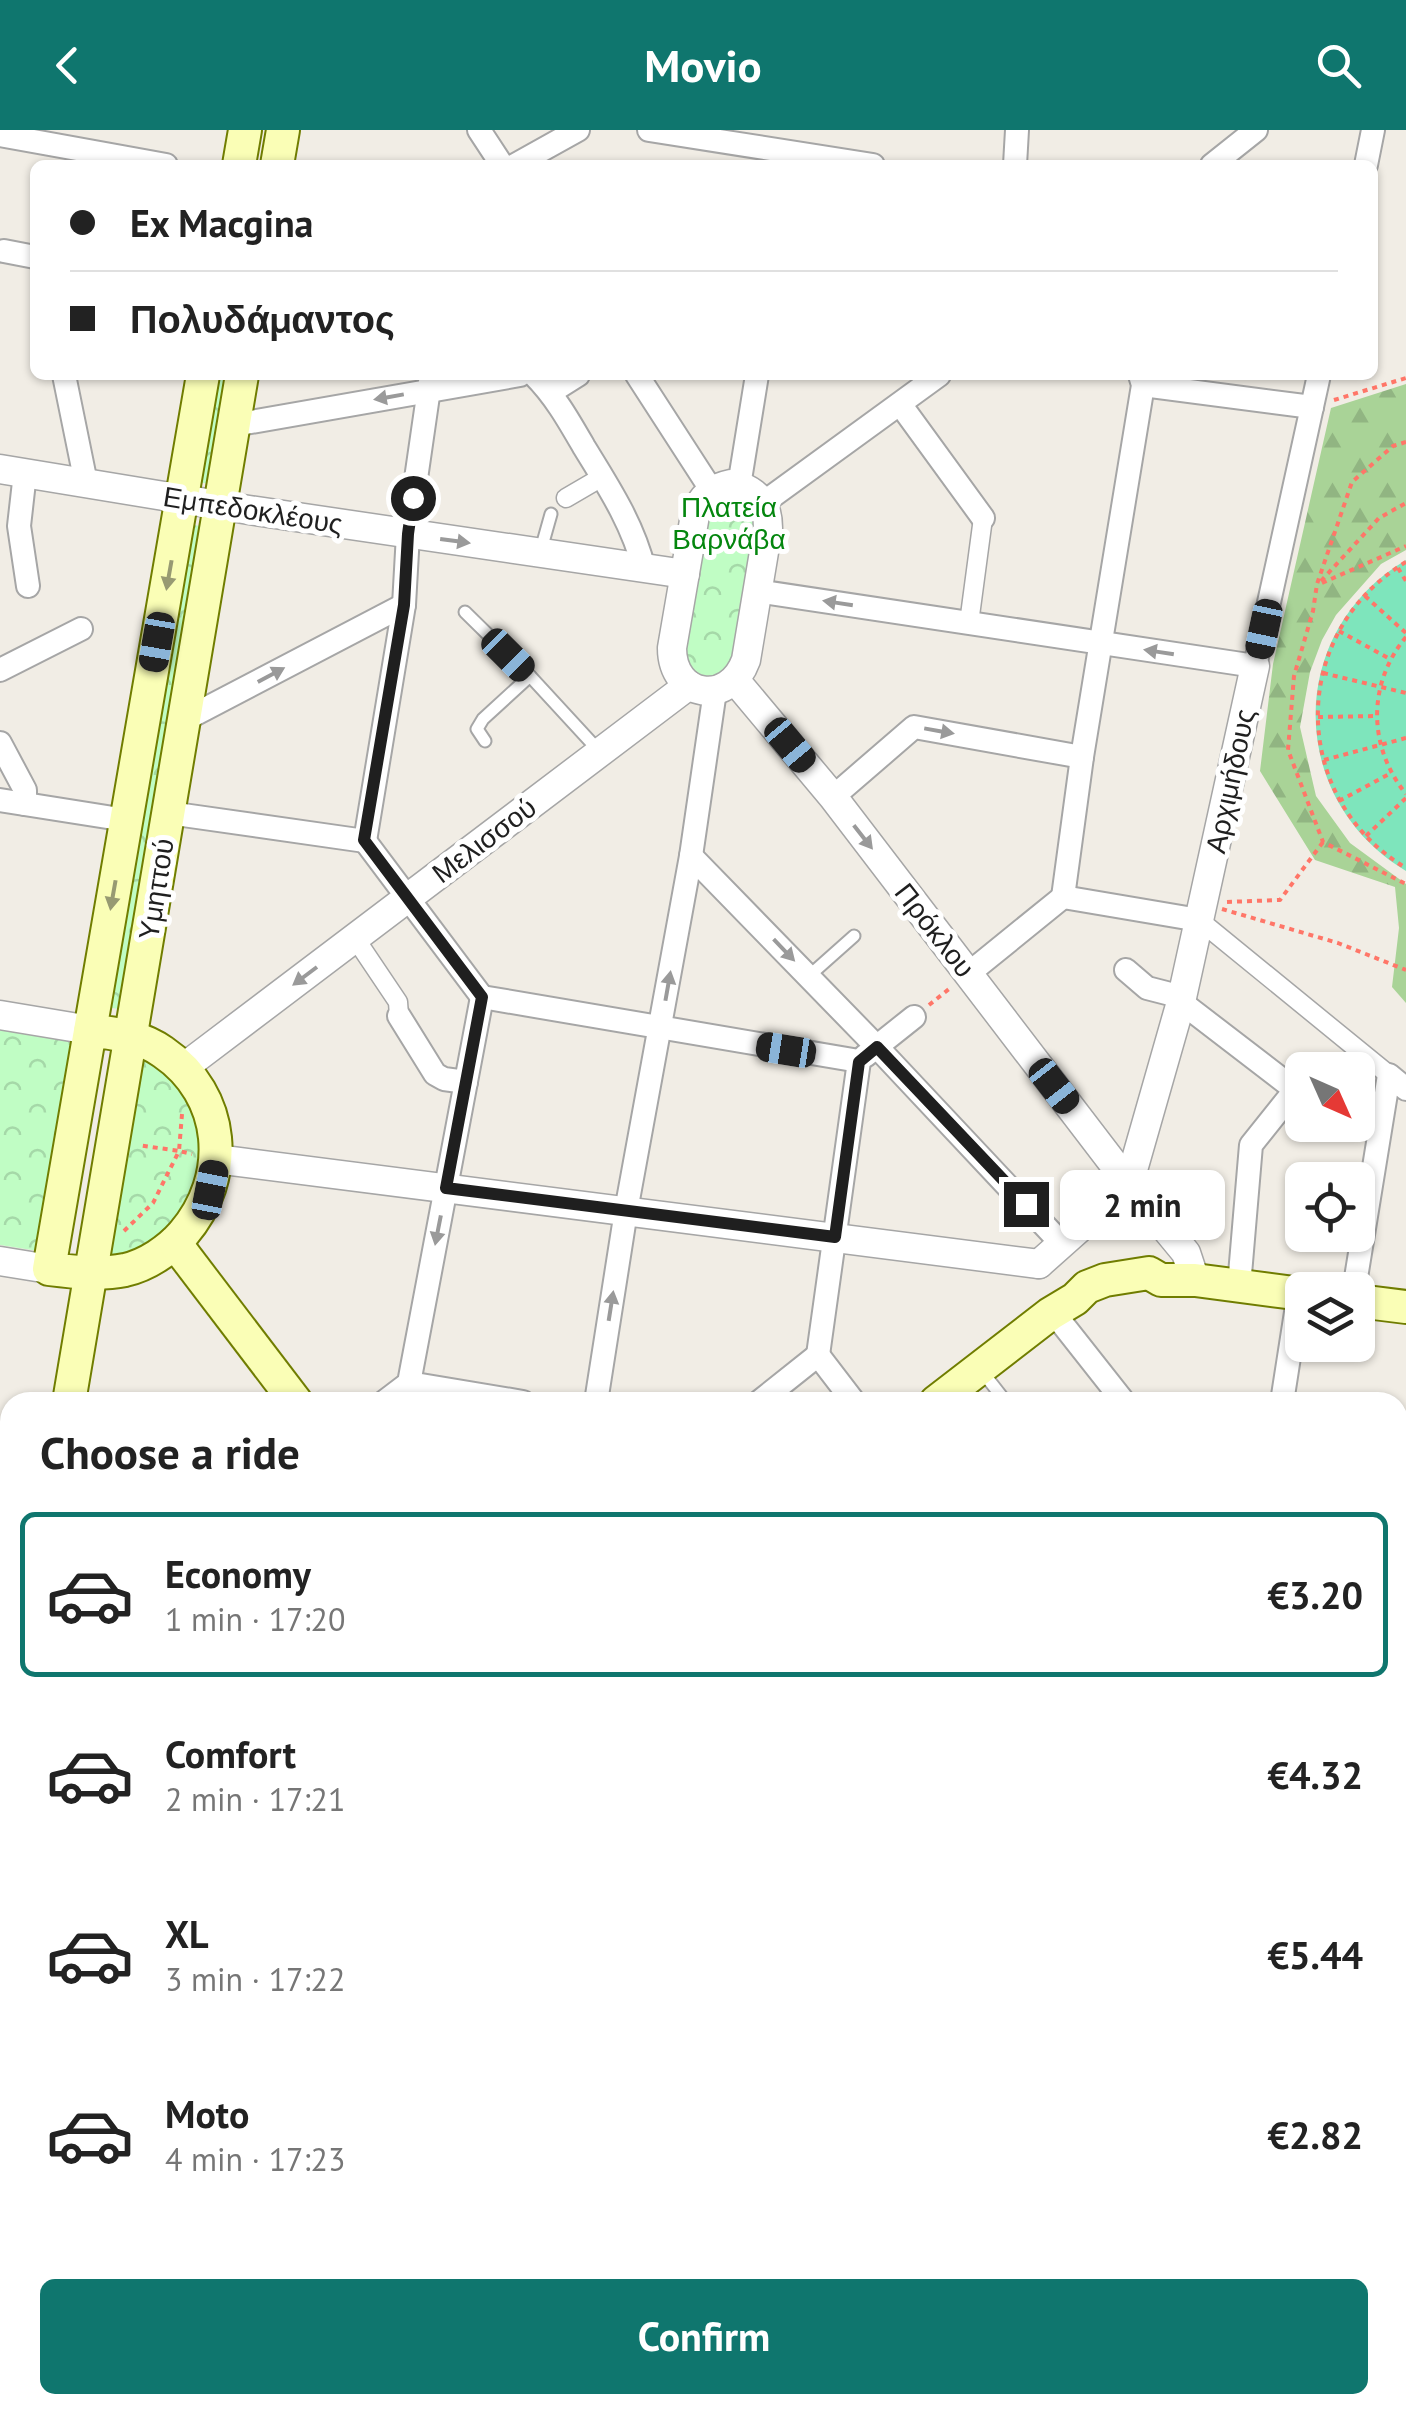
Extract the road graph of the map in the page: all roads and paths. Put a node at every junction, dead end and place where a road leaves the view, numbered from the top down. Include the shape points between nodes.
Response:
1 (246, 130) edge
2 (283, 130) edge
3 (480, 130) edge
4 (578, 130) edge
5 (649, 130) edge
6 (1017, 130) edge
7 (1256, 130) edge
8 (1373, 130) edge
9 (693, 133) edge
10 (0, 136) edge
11 (790, 149) edge
12 (137, 160) edge
13 (241, 160) edge
14 (279, 160) edge
15 (499, 160) edge
16 (524, 160) edge
17 (846, 160) edge
18 (1015, 160) edge
19 (1218, 160) edge
20 (1367, 160) edge
21 (4, 251) dead end
22 (30, 255) edge
23 (1406, 378) edge
24 (65, 380) edge
25 (202, 380) edge
26 (241, 380) edge
27 (464, 380) edge
28 (641, 380) edge
29 (756, 380) edge
30 (932, 380) edge
31 (1141, 380) edge
32 (1318, 380) edge
33 (430, 383) edge
34 (542, 383) edge
35 (900, 404) junction
36 (1312, 407) junction
37 (234, 425) junction
38 (1406, 442) edge
39 (12, 471) edge
40 (602, 476) junction
41 (86, 483) junction
42 (726, 488) junction
43 (566, 498) dead end
44 (182, 500) junction
45 (763, 502) junction
46 (1406, 503) edge
47 (220, 506) junction
48 (551, 514) dead end
49 (983, 518) joint
50 (408, 534) junction
51 (1406, 546) edge
52 (540, 553) junction
53 (1406, 562) edge
54 (644, 568) junction
55 (1397, 568) junction
56 (685, 574) junction
57 (1406, 581) edge
58 (1318, 584) junction
59 (28, 586) dead end
60 (757, 591) junction
61 (1365, 596) junction
62 (404, 605) junction
63 (464, 612) dead end
64 (969, 623) junction
65 (81, 629) dead end
66 (1339, 631) junction
67 (1406, 635) edge
68 (1102, 643) junction
69 (1390, 659) junction
70 (1256, 666) junction
71 (0, 670) edge
72 (1323, 673) junction
73 (530, 676) junction
74 (713, 685) junction
75 (1380, 687) junction
76 (1406, 693) edge
77 (1318, 716) junction
78 (1376, 716) junction
79 (184, 720) junction
80 (1406, 738) edge
81 (484, 741) dead end
82 (0, 742) edge
83 (1380, 745) junction
84 (600, 752) junction
85 (1082, 757) junction
86 (1323, 760) junction
87 (1391, 772) junction
88 (1406, 796) edge
89 (833, 797) junction
90 (0, 800) edge
91 (1340, 801) junction
92 (25, 804) junction
93 (168, 813) junction
94 (126, 820) junction
95 (1366, 836) junction
96 (364, 840) junction
97 (1322, 842) junction
98 (691, 856) junction
99 (1406, 860) edge
100 (1404, 867) edge
101 (1406, 884) edge
102 (1063, 897) junction
103 (407, 898) junction
104 (1201, 911) junction
105 (854, 936) dead end
106 (355, 938) junction
107 (1126, 970) dead end
108 (1406, 970) edge
109 (968, 974) junction
110 (809, 976) junction
111 (482, 997) junction
112 (1182, 1000) junction
113 (0, 1015) edge
114 (914, 1017) joint
115 (394, 1019) joint
116 (660, 1029) junction
117 (90, 1030) junction
118 (131, 1036) junction
119 (868, 1054) junction
120 (183, 1068) junction
121 (1285, 1081) edge
122 (466, 1082) junction
123 (1397, 1082) edge
124 (1285, 1107) edge
125 (136, 1144) dead end
126 (216, 1159) junction
127 (1129, 1184) junction
128 (446, 1188) junction
129 (626, 1211) junction
130 (835, 1237) junction
131 (117, 1238) dead end
132 (175, 1243) junction
133 (1062, 1244) junction
134 (0, 1260) edge
135 (1038, 1264) junction
136 (48, 1268) junction
137 (1358, 1272) edge
138 (91, 1274) junction
139 (1195, 1280) junction
140 (1239, 1286) junction
141 (1285, 1292) edge
142 (1375, 1303) edge
143 (1064, 1305) junction
144 (1406, 1308) edge
145 (818, 1355) junction
146 (1289, 1362) edge
147 (980, 1369) junction
148 (409, 1382) junction
149 (72, 1392) edge
150 (288, 1392) edge
151 (396, 1392) edge
152 (466, 1392) edge
153 (598, 1392) edge
154 (772, 1392) edge
155 (846, 1392) edge
156 (949, 1392) edge
157 (998, 1392) edge
158 (1118, 1392) edge
159 (1284, 1392) edge

1 - 13 main road
2 - 14 main road
3 - 15 street
4 - 16 street
5 - 9 street
6 - 18 street
7 - 19 street
8 - 20 street
9 - 11 street
10 - 12 street
11 - 17 street
21 - 22 street
23 - 36 path
24 - 41 street
25 - 44 main road, Υμηττού
26 - 37 main road, Υμηττού
27 - 33 street
28 - 42 street
29 - 42 street
30 - 35 street
31 - 36 street
31 - 68 street
32 - 36 street, Αρχιμήδους
33 -> 37 street
33 - 50 street
34 - 40 street
35 - 45 street
35 - 49 street
36 - 70 street, Αρχιμήδους
37 - 47 main road, Υμηττού
38 - 58 path via 1392,446 1352,482
39 - 41 street, Εμπεδοκλέους
39 - 59 street
40 - 43 street
40 - 54 street
41 - 44 street, Εμπεδοκλέους
42 - 45 street via 755,493
42 - 56 street via 699,504
44 - 47 street, Εμπεδοκλέους
44 -> 94 main road, Υμηττού
45 - 60 street via 768,528
46 - 58 path via 1379,518
47 - 50 street, Εμπεδοκλέους
47 - 79 main road, Υμηττού
48 - 52 lane
49 - 64 street
50 -> 52 street, Εμπεδοκλέους
50 - 62 street
51 - 58 path
52 - 54 street, Εμπεδοκλέους
53 - 55 path
54 - 56 street, Εμπεδοκλέους
55 - 57 path
55 - 61 path
56 - 74 street via 672,660 676,670
58 - 97 path via 1294,676 1288,750
64 -> 60 street
60 - 74 street via 742,671
61 - 66 path
61 - 67 path
79 -> 62 street
62 - 96 street
63 - 73 lane
64 - 68 street
65 - 71 street
66 - 69 path
66 - 72 path
67 - 69 path
70 -> 68 street
68 - 85 street
69 - 75 path
70 - 104 street, Αρχιμήδους
72 - 75 path
72 - 77 path
73 - 81 lane via 483,719 477,729
73 - 84 lane
74 - 84 street, Μελισσού
74 - 89 street, Πρόκλου
74 - 98 street
75 - 76 path
75 - 78 path
77 - 78 path
77 - 86 path
78 - 83 path
79 - 93 main road, Υμηττού
80 - 83 path
82 - 92 street via 25,790
83 - 86 path
83 - 87 path
84 - 103 street, Μελισσού
89 -> 85 street via 914,727
85 - 102 street
86 - 91 path
87 - 88 path
87 - 91 path
88 - 95 path
89 -> 109 street, Πρόκλου
90 - 92 street
91 - 95 path
92 - 94 street
93 - 96 street
93 - 118 main road, Υμηττού
94 -> 117 main road, Υμηττού
95 - 100 path
96 - 103 street
97 - 101 path
97 - 104 path via 1280,900
98 -> 110 street
116 -> 98 street
99 - 100 path
102 - 104 street
102 - 109 street
103 - 106 street, Μελισσού
103 - 111 street
104 - 108 path via 1338,943
104 - 112 street, Αρχιμήδους
104 - 123 street
105 - 110 lane
106 - 115 street via 398,1002
106 -> 120 street, Μελισσού
107 - 112 street via 1146,988
109 - 114 path
109 - 127 street, Πρόκλου
110 - 119 street
111 - 116 street
111 - 122 street
112 - 121 street
112 - 127 street, Αρχιμήδους
113 - 117 street
114 - 119 street
115 - 122 street via 428,1073
116 - 119 street
116 - 129 street
117 - 118 main road
117 - 136 main road, Υμηττού
118 - 120 main road
118 - 138 main road, Υμηττού
119 - 130 street
119 - 133 street
120 - 126 main road via 204,1098
122 - 128 street
123 - 137 street
124 - 140 street via 1251,1145
125 - 131 path via 179,1151 153,1204
126 - 128 street
126 - 132 main road via 198,1217
127 - 133 street
127 - 139 street, Πρόκλου via 1186,1253
128 - 129 street
128 -> 148 street
129 - 130 street
153 -> 129 street
130 - 135 street
130 - 145 street
132 - 138 main road via 126,1270
132 - 150 main road
133 - 135 street
134 - 136 street
135 - 143 street
136 - 138 main road
138 - 149 main road, Υμηττού
139 - 140 main road
139 - 143 main road via 1161,1280 1149,1273 1105,1280
140 - 141 main road
142 - 144 main road
143 - 147 main road
143 - 158 street
145 - 154 street
145 - 155 street
146 - 159 street
147 - 156 main road
147 - 157 lane
148 - 151 street
148 - 152 street

